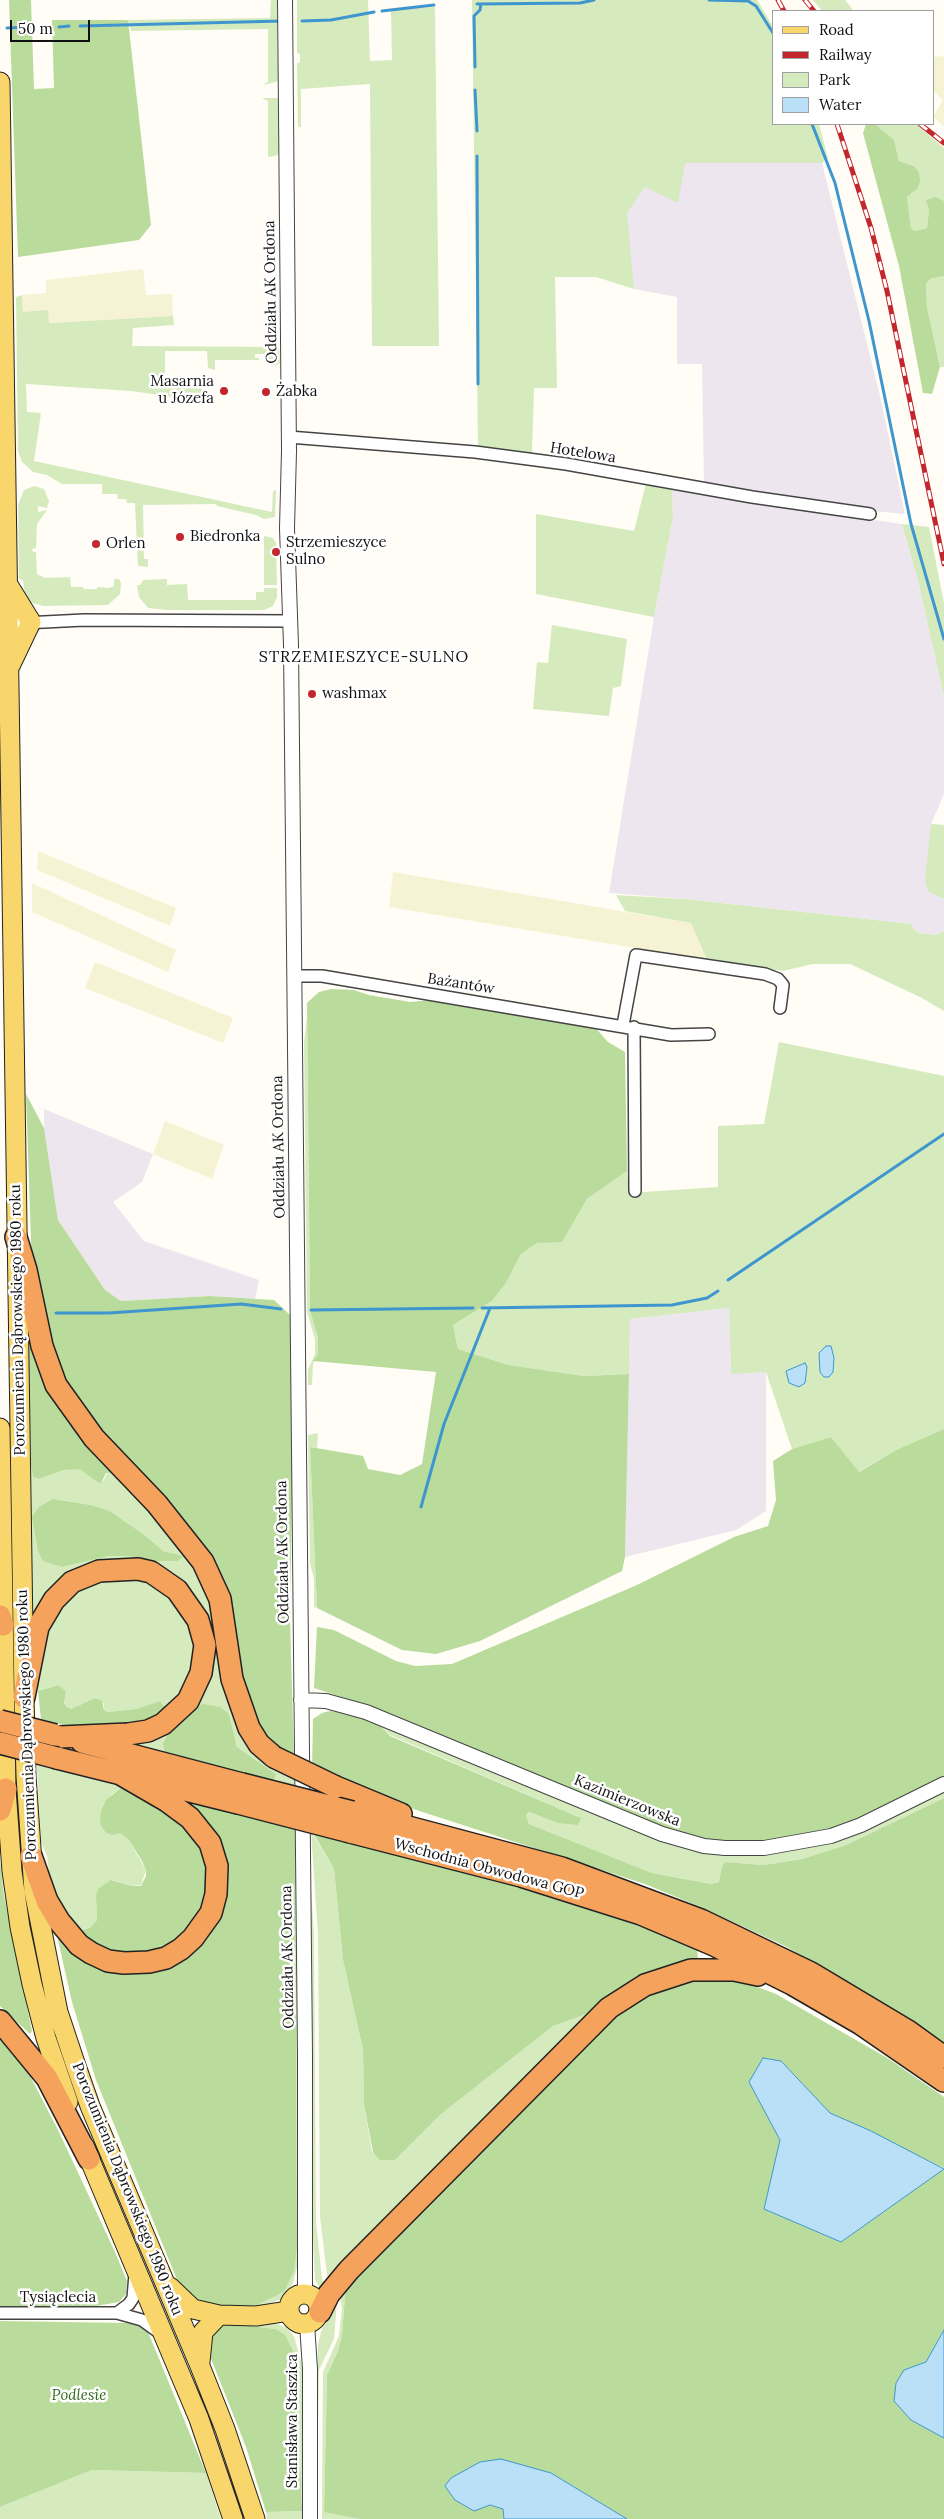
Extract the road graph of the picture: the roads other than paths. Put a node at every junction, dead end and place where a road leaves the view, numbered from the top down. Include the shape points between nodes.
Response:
1 (285, 0) edge
2 (0, 82) edge
3 (289, 436) junction
4 (870, 514) dead end
5 (7, 583) junction
6 (290, 621) junction
7 (31, 622) junction
8 (4, 624) edge
9 (8, 672) junction
10 (294, 976) junction
11 (780, 1008) dead end
12 (629, 1026) junction
13 (709, 1034) dead end
14 (634, 1192) dead end
15 (16, 1237) junction
16 (0, 1428) edge
17 (2, 1621) edge
18 (24, 1697) junction
19 (301, 1700) junction
20 (0, 1721) edge
21 (58, 1736) junction
22 (0, 1743) edge
23 (117, 1772) junction
24 (944, 1784) edge
25 (6, 1789) junction
26 (240, 1794) junction
27 (0, 1810) edge
28 (351, 1822) junction
29 (431, 1832) junction
30 (31, 1856) junction
31 (792, 1984) junction
32 (0, 2021) edge
33 (944, 2057) edge
34 (944, 2081) edge
35 (90, 2159) junction
36 (135, 2267) junction
37 (164, 2282) junction
38 (305, 2293) junction
39 (289, 2311) junction
40 (0, 2312) edge
41 (117, 2313) junction
42 (219, 2316) junction
43 (313, 2318) junction
44 (164, 2337) junction
45 (200, 2366) junction
46 (233, 2519) edge
47 (255, 2519) edge
48 (310, 2519) edge

1 - 3 street, Oddziału AK Ordona
2 - 5 main road, Porozumienia Dąbrowskiego 1980 roku
3 - 4 street, Hotelowa via 475,452 557,463 752,498
3 - 6 street, Oddziału AK Ordona
5 - 7 main road
5 - 8 main road, Porozumienia Dąbrowskiego 1980 roku
6 - 7 street
6 - 10 street, Oddziału AK Ordona
7 - 8 street
7 - 9 main road
8 - 9 main road, Porozumienia Dąbrowskiego 1980 roku
9 - 15 main road, Porozumienia Dąbrowskiego 1980 roku
10 - 12 street, Bażantów via 322,976
10 - 19 street, Oddziału AK Ordona
11 - 12 street via 783,984 765,974 636,955
12 - 13 street, Bażantów via 671,1035
12 - 14 street
15 - 18 main road, Porozumienia Dąbrowskiego 1980 roku
15 - 29 highway, bridge via 42,1346 56,1385 94,1438 157,1504 203,1562 220,1599 232,1679 254,1738 274,1756 402,1814
16 - 17 main road, Porozumienia Dąbrowskiego 1980 roku
17 - 25 main road, Porozumienia Dąbrowskiego 1980 roku
18 - 21 highway via 38,1627 54,1600 72,1582 99,1571 138,1569 151,1572 177,1590 198,1620 205,1645 201,1673 188,1700 163,1724 148,1731
18 - 30 main road, Porozumienia Dąbrowskiego 1980 roku
19 - 24 street, Kazimierzowska via 326,1701 366,1712 662,1834 710,1846 764,1848 831,1836
19 - 38 street, Oddziału AK Ordona
20 - 21 highway, Wschodnia Obwodowa GOP, bridge
21 - 26 highway, Wschodnia Obwodowa GOP
22 - 23 highway, Wschodnia Obwodowa GOP, bridge
23 - 26 highway, Wschodnia Obwodowa GOP
23 - 30 highway via 167,1801 196,1825 210,1843 217,1866 216,1894 211,1913 181,1950 149,1962 124,1963 91,1954 59,1921
25 - 27 highway
25 - 35 main road, Porozumienia Dąbrowskiego 1980 roku via 12,1872 32,1984 49,2047
26 - 28 highway, Wschodnia Obwodowa GOP, bridge
28 - 29 highway, Wschodnia Obwodowa GOP
28 - 31 highway, Wschodnia Obwodowa GOP via 421,1849 586,1895 678,1930
29 - 33 highway, Wschodnia Obwodowa GOP via 597,1879 701,1920 811,1973 908,2031
30 - 37 main road, Porozumienia Dąbrowskiego 1980 roku via 37,1914 61,2020 90,2106
31 - 34 highway, Wschodnia Obwodowa GOP via 861,2024
31 - 43 highway via 734,1970 691,1970 658,1980 621,1999 582,2034 349,2270
32 - 35 highway via 47,2078
35 - 36 main road, Porozumienia Dąbrowskiego 1980 roku
36 - 41 street, Tysiąclecia via 132,2298
36 - 44 main road, Porozumienia Dąbrowskiego 1980 roku
37 - 42 main road via 193,2308
37 - 45 main road, Porozumienia Dąbrowskiego 1980 roku
38 - 39 main road via 293,2298
38 - 43 main road via 317,2299
39 - 42 main road via 256,2316
39 - 43 main road via 296,2322
40 - 41 street, Tysiąclecia
41 - 44 street, Tysiąclecia via 142,2320
42 - 45 main road via 203,2332
43 - 48 street, Stanisława Staszica
44 - 46 main road, Porozumienia Dąbrowskiego 1980 roku via 203,2428
45 - 47 main road, Porozumienia Dąbrowskiego 1980 roku

